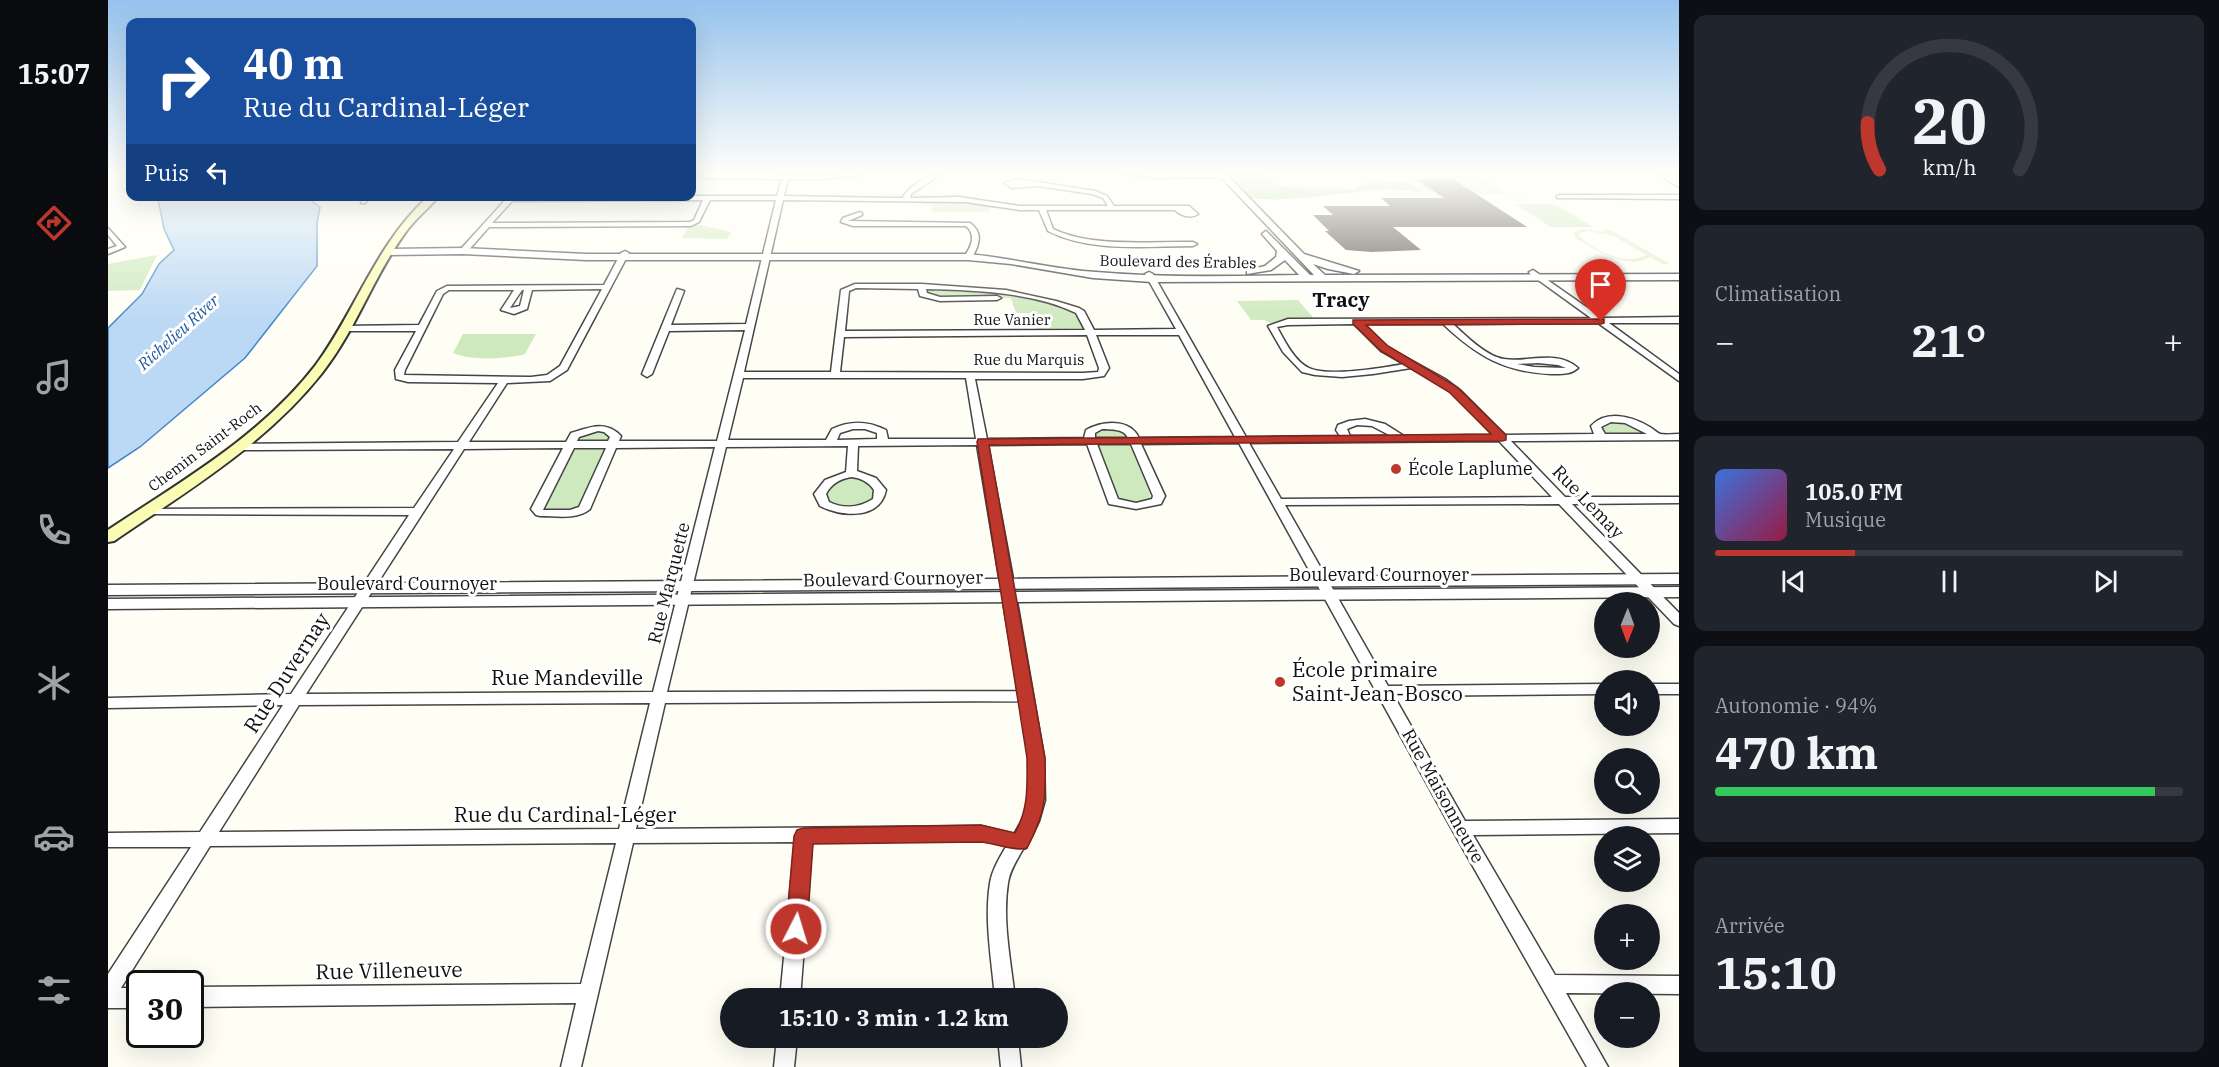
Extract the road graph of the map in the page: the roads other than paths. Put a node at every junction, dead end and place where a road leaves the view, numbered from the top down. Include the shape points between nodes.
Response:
1 (409, 223) edge
2 (488, 223) edge
3 (696, 223) edge
4 (773, 223) edge
5 (850, 223) edge
6 (1047, 223) edge
7 (1258, 223) edge
8 (1268, 223) edge
9 (859, 224) joint
10 (486, 225) junction
11 (108, 230) edge
12 (1192, 243) dead end
13 (465, 249) junction
14 (391, 250) junction
15 (1281, 251) junction
16 (108, 252) edge
17 (624, 255) junction
18 (765, 255) junction
19 (970, 255) junction
20 (1301, 255) junction
21 (1377, 272) junction
22 (1244, 273) junction
23 (1536, 275) junction
24 (1679, 275) edge
25 (1151, 276) junction
26 (1304, 276) junction
27 (1320, 276) junction
28 (605, 287) junction
29 (680, 291) dead end
30 (1601, 321) junction
31 (1679, 321) edge
32 (1357, 322) junction
33 (1446, 322) junction
34 (750, 327) junction
35 (345, 328) junction
36 (422, 328) junction
37 (666, 328) junction
38 (1183, 332) junction
39 (1090, 333) junction
40 (841, 334) junction
41 (1500, 362) junction
42 (1411, 365) junction
43 (1675, 371) edge
44 (646, 374) dead end
45 (739, 375) junction
46 (835, 375) junction
47 (970, 375) junction
48 (1679, 378) edge
49 (504, 380) junction
50 (1658, 437) junction
51 (1679, 437) edge
52 (1502, 438) junction
53 (1602, 438) junction
54 (1347, 439) junction
55 (1401, 439) junction
56 (1243, 440) junction
57 (1091, 441) junction
58 (1136, 441) junction
59 (883, 442) junction
60 (982, 442) junction
61 (830, 443) junction
62 (853, 443) junction
63 (722, 444) junction
64 (569, 446) junction
65 (613, 446) junction
66 (237, 447) junction
67 (460, 447) junction
68 (851, 474) junction
69 (1679, 500) edge
70 (1562, 501) junction
71 (1278, 502) junction
72 (146, 512) junction
73 (417, 512) junction
74 (108, 537) edge
75 (1638, 579) junction
76 (1679, 579) edge
77 (1326, 588) junction
78 (366, 589) junction
79 (108, 590) edge
80 (1010, 591) junction
81 (1594, 592) edge
82 (1651, 592) edge
83 (1679, 592) edge
84 (1660, 593) edge
85 (684, 594) junction
86 (1660, 601) edge
87 (108, 604) edge
88 (356, 604) junction
89 (1679, 621) edge
90 (1679, 688) edge
91 (1594, 689) edge
92 (1660, 689) edge
93 (1383, 691) junction
94 (1026, 696) junction
95 (295, 699) junction
96 (660, 699) junction
97 (108, 703) edge
98 (1679, 826) edge
99 (1460, 828) junction
100 (804, 836) junction
101 (627, 837) junction
102 (205, 839) junction
103 (108, 840) edge
104 (1020, 843) junction
105 (1551, 984) junction
106 (1679, 985) edge
107 (791, 988) edge
108 (1004, 988) edge
109 (108, 991) edge
110 (588, 993) junction
111 (204, 997) edge
112 (108, 998) edge
113 (126, 998) edge
114 (786, 1048) edge
115 (1009, 1048) edge
116 (571, 1067) edge
117 (784, 1067) edge
118 (1011, 1067) edge
119 (1598, 1067) edge

1 - 14 main road, Chemin Saint-Roch
2 - 10 street
3 - 10 street
4 - 18 street, Rue Marquette
5 - 9 street
6 - 12 street via 1050,230 1061,235 1103,243
7 - 15 street
8 - 20 street
9 - 19 street via 968,224 976,237
10 - 13 street
11 - 16 street via 121,247
13 - 14 street, Boulevard des Érables
13 - 17 street, Boulevard des Érables via 526,256
14 - 35 main road, Chemin Saint-Roch
15 - 22 street via 1281,258 1272,266
15 - 26 street
17 - 18 street, Boulevard des Érables
17 - 28 street
18 - 19 street, Boulevard des Érables
18 - 34 street, Rue Marquette
19 - 25 street, Boulevard des Érables via 1093,275
20 - 21 street via 1331,267
20 - 27 street
21 - 23 street, Boulevard des Érables
21 - 27 street, Boulevard des Érables
22 - 25 street, Boulevard des Érables
22 - 26 street, Boulevard des Érables
23 - 24 street, Boulevard des Érables
23 - 27 street, Boulevard des Érables
23 - 30 street
25 - 26 street, Boulevard des Érables
25 - 38 street, Rue Maisonneuve
26 - 27 street, Boulevard des Érables
28 - 36 street via 447,288 440,293
28 - 49 street via 561,372 550,378
29 - 37 street
30 - 31 street
30 - 33 street
30 - 43 street
32 - 33 street
32 - 42 street, Rue Lemay via 1384,349
32 - 42 street via 1274,324 1272,328 1308,371 1358,373
33 - 41 street via 1469,343
34 - 37 street
34 - 45 street, Rue Marquette
35 - 36 street
35 - 66 main road, Chemin Saint-Roch via 311,378
36 - 49 street via 398,372 399,377
37 - 44 street
38 - 39 street, Rue Vanier
38 - 56 street, Rue Maisonneuve
39 - 40 street, Rue Vanier
39 - 40 street, Rue du Marquis via 1077,311 1028,297 922,286 847,287
39 - 47 street, Rue du Marquis via 1103,365 1101,374
40 - 46 street, Rue du Marquis
41 - 41 street via 1551,361 1573,368 1564,372 1525,371
42 - 52 street, Rue Lemay via 1453,389
43 - 48 street
45 - 46 street, Rue du Marquis
45 - 63 street, Rue Marquette
46 - 47 street, Rue du Marquis
47 - 60 street
49 - 67 street, Rue Duvernay
50 - 51 street
50 - 53 street
50 - 53 street via 1638,424 1606,420 1596,426
52 - 53 street
52 - 55 street
52 - 70 street, Rue Lemay
54 - 55 street
54 - 55 street via 1342,427 1356,422 1384,426
54 - 56 street
56 - 58 street
56 - 71 street, Rue Maisonneuve
57 - 58 street
57 - 58 street via 1113,502 1129,506 1152,504 1158,496
57 - 60 street
59 - 60 street
59 - 61 street via 882,432 855,425 836,430
59 - 62 street
60 - 80 street
61 - 62 street
61 - 63 street
62 - 68 street
63 - 65 street
63 - 85 street, Rue Marquette
64 - 65 street
64 - 65 street via 576,435 598,428 615,434
64 - 65 street via 537,509 540,513 584,509
64 - 67 street
66 - 67 street
66 - 72 main road, Chemin Saint-Roch
67 - 73 street, Rue Duvernay
68 - 68 street via 833,479 823,488 820,494 824,504 859,510 878,500 880,490 876,483
69 - 70 street
70 - 71 street
70 - 75 street, Rue Lemay
71 - 77 street, Rue Maisonneuve
72 - 73 street
72 - 74 main road, Chemin Saint-Roch
73 - 78 street, Rue Duvernay
75 - 76 street, Boulevard Cournoyer
75 - 77 street, Boulevard Cournoyer
75 - 82 street, Rue Lemay
77 - 80 street, Boulevard Cournoyer
77 - 81 street, Boulevard Cournoyer
77 - 93 street, Rue Maisonneuve
78 - 79 street, Boulevard Cournoyer
78 - 85 street, Boulevard Cournoyer
78 - 88 street, Rue Duvernay
80 - 85 street, Boulevard Cournoyer
80 - 94 street
83 - 84 street, Boulevard Cournoyer
85 - 88 street, Boulevard Cournoyer
85 - 96 street, Rue Marquette
86 - 89 street, Rue Lemay
87 - 88 street, Boulevard Cournoyer
88 - 95 street, Rue Duvernay
90 - 92 street
91 - 93 street
93 - 99 street, Rue Maisonneuve
94 - 96 street, Rue Mandeville
94 - 104 street via 1036,758 1037,800
95 - 96 street, Rue Mandeville
95 - 97 street, Rue Mandeville
95 - 102 street, Rue Duvernay
96 - 101 street, Rue Marquette
98 - 99 street
99 - 105 street, Rue Maisonneuve
100 - 101 street, Rue du Cardinal-Léger
100 - 104 street, Rue du Cardinal-Léger via 981,834
100 - 107 street
101 - 102 street, Rue du Cardinal-Léger
101 - 110 street, Rue Marquette
102 - 103 street, Rue du Cardinal-Léger
102 - 109 street, Rue Duvernay
104 - 108 street via 1005,864 999,882 997,914
105 - 106 street
105 - 119 street, Rue Maisonneuve
110 - 111 street, Rue Villeneuve
110 - 116 street, Rue Marquette
112 - 113 street
114 - 117 street
115 - 118 street

